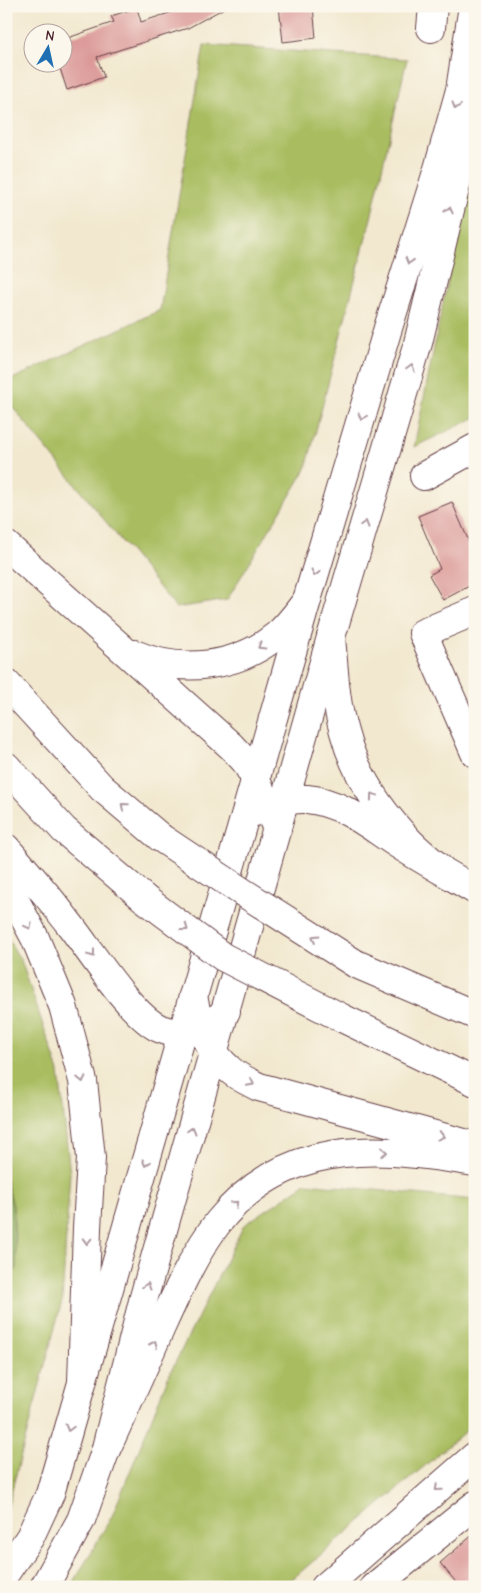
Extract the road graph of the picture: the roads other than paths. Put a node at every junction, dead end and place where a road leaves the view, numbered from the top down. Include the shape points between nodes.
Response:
1 (473, 6) edge
2 (475, 106) edge
3 (475, 448) edge
4 (424, 476) dead end
5 (6, 545) edge
6 (307, 600) junction
7 (474, 614) edge
8 (331, 637) junction
9 (124, 649) junction
10 (6, 683) edge
11 (475, 753) edge
12 (6, 766) edge
13 (256, 780) junction
14 (269, 813) junction
15 (6, 848) edge
16 (442, 870) junction
17 (6, 883) edge
18 (475, 890) edge
19 (475, 1015) edge
20 (200, 1038) junction
21 (475, 1082) edge
22 (475, 1146) edge
23 (475, 1162) edge
24 (82, 1382) junction
25 (105, 1452) junction
26 (475, 1456) edge
27 (475, 1505) edge
28 (6, 1572) edge
29 (44, 1587) edge
30 (325, 1587) edge
31 (374, 1587) edge

1 -> 6 main road via 460,90 438,169
8 -> 2 main road via 418,343
3 - 4 main road
5 - 9 main road
6 -> 9 main road via 277,635 258,648 230,660 191,666 168,664
6 - 13 main road
7 - 11 main road via 423,633
8 - 14 main road
16 -> 8 main road via 410,843 366,787 344,732
9 - 13 main road via 231,746
19 -> 10 main road, bridge via 356,964 161,838 102,788
12 -> 21 main road, bridge via 64,830 146,899 223,957
13 - 14 main road
14 - 16 main road via 306,799 323,801 372,826
14 - 20 main road via 226,1011
14 - 20 main road via 193,996
15 -> 20 main road via 141,1016 161,1029
16 - 18 main road
17 -> 24 main road via 35,938 63,1006 82,1081 91,1158
20 -> 22 main road via 229,1069 259,1087
20 -> 24 main road
25 -> 20 main road via 144,1297
25 -> 23 main road via 189,1266 226,1212 264,1180 289,1167 340,1154 428,1155
24 -> 28 main road via 50,1494 30,1537
25 - 29 main road via 81,1520
26 -> 30 main road
27 - 31 main road

